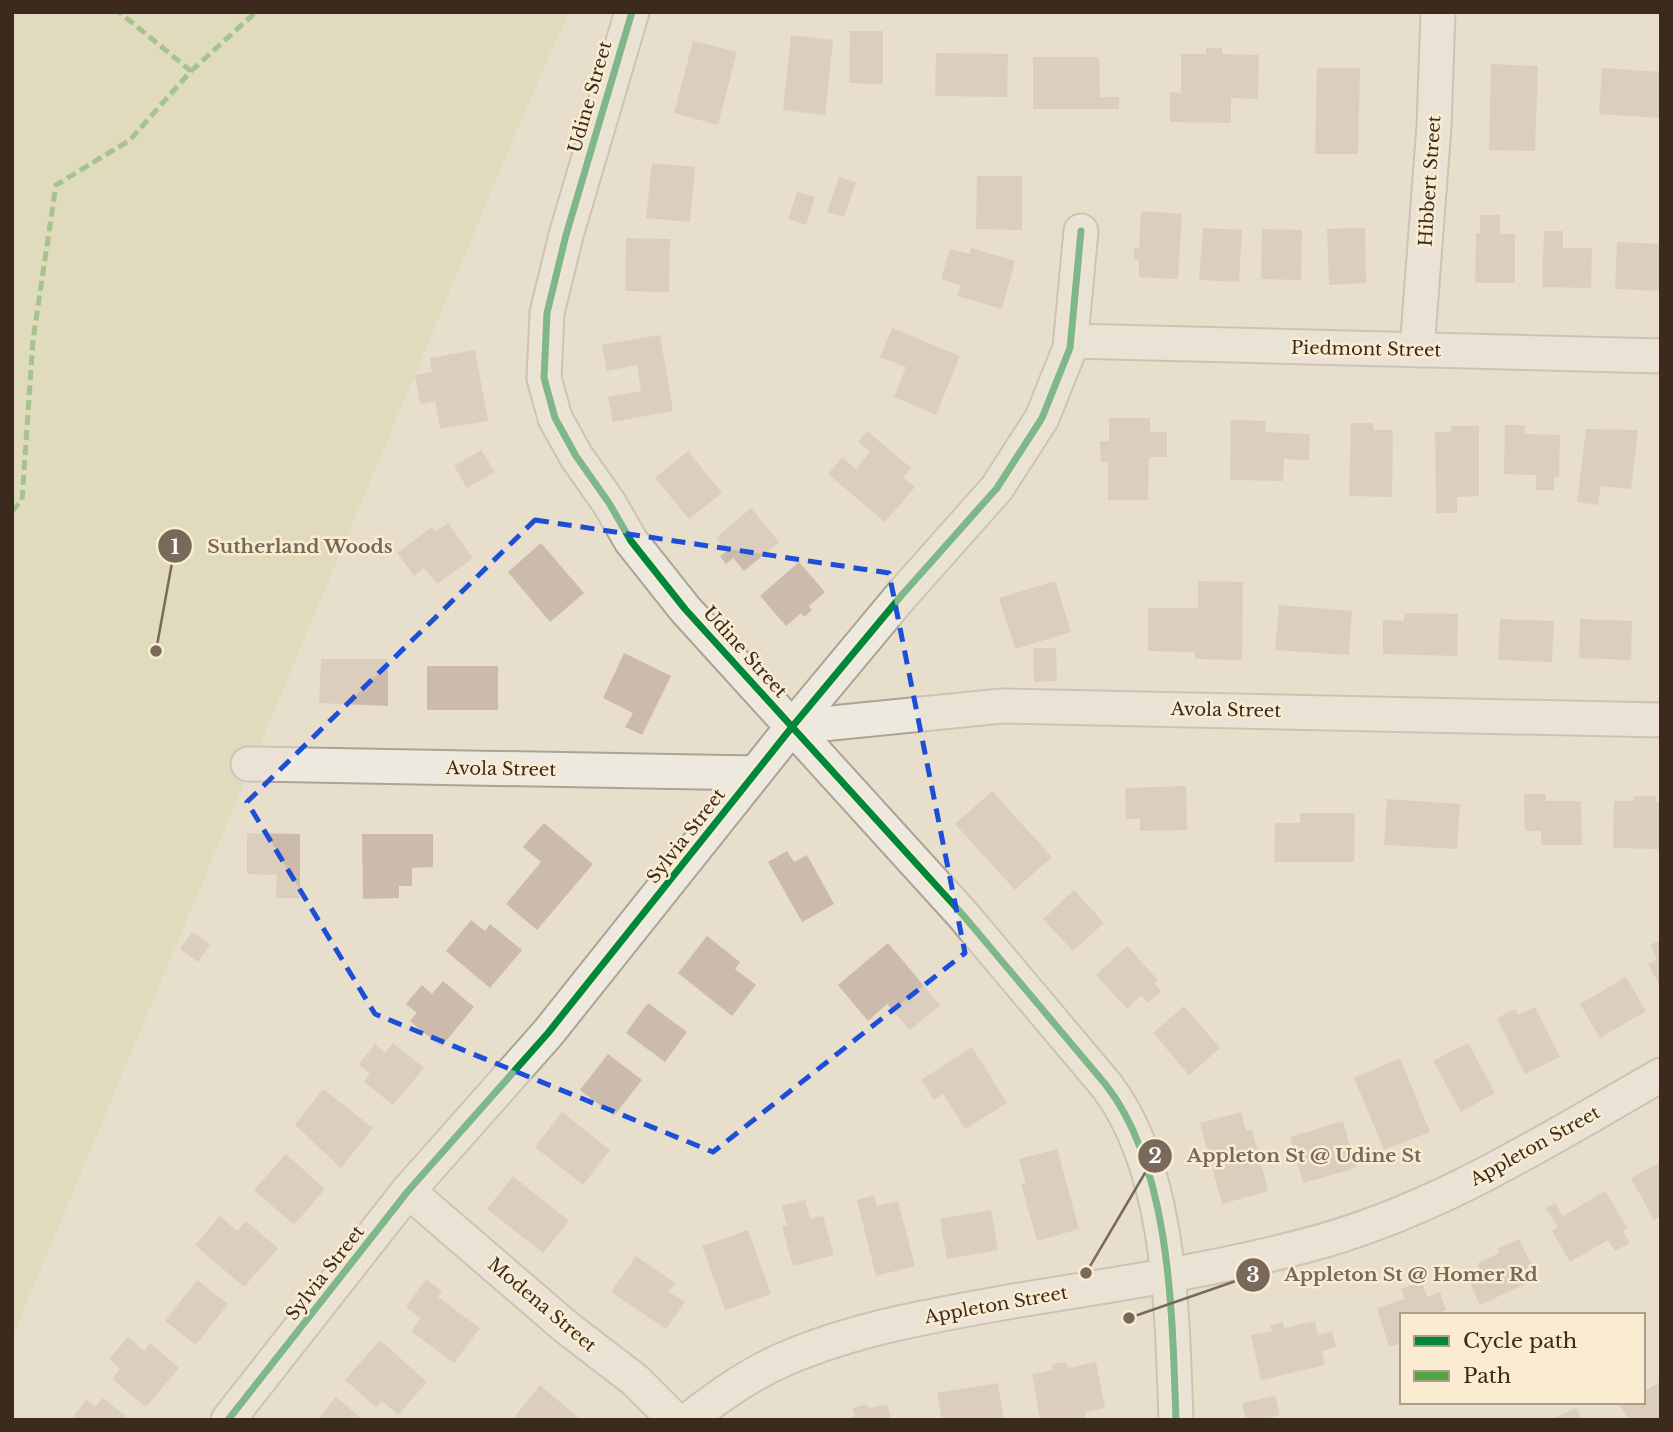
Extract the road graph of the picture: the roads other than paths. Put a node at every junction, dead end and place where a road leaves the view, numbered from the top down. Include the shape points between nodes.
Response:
1 (632, 12) edge
2 (1438, 12) edge
3 (1081, 230) dead end
4 (1071, 341) junction
5 (1418, 350) junction
6 (1661, 356) edge
7 (1661, 720) edge
8 (792, 727) junction
9 (248, 764) dead end
10 (755, 773) junction
11 (1661, 1075) edge
12 (408, 1191) junction
13 (1168, 1274) junction
14 (228, 1420) edge
15 (675, 1420) edge
16 (688, 1420) edge
17 (1176, 1420) edge

1 - 8 street, Udine Street via 547,313 544,378 555,418 631,541 685,609
2 - 5 street, Hibbert Street
3 - 4 street, Sylvia Street
4 - 5 street, Piedmont Street
4 - 8 street, Sylvia Street via 1042,418 997,488
5 - 6 street, Piedmont Street
7 - 8 street, Avola Street via 1002,706
8 - 10 street, Sylvia Street
8 - 13 street, Udine Street via 963,915 1115,1097 1144,1160
9 - 10 street, Avola Street
10 - 12 street, Sylvia Street via 548,1033
11 - 13 street, Appleton Street via 1503,1166 1398,1216 1303,1247
12 - 14 street, Sylvia Street
12 - 15 street, Modena Street via 635,1380
13 - 16 street, Appleton Street via 952,1312 830,1342 745,1380
13 - 17 street, Udine Street

